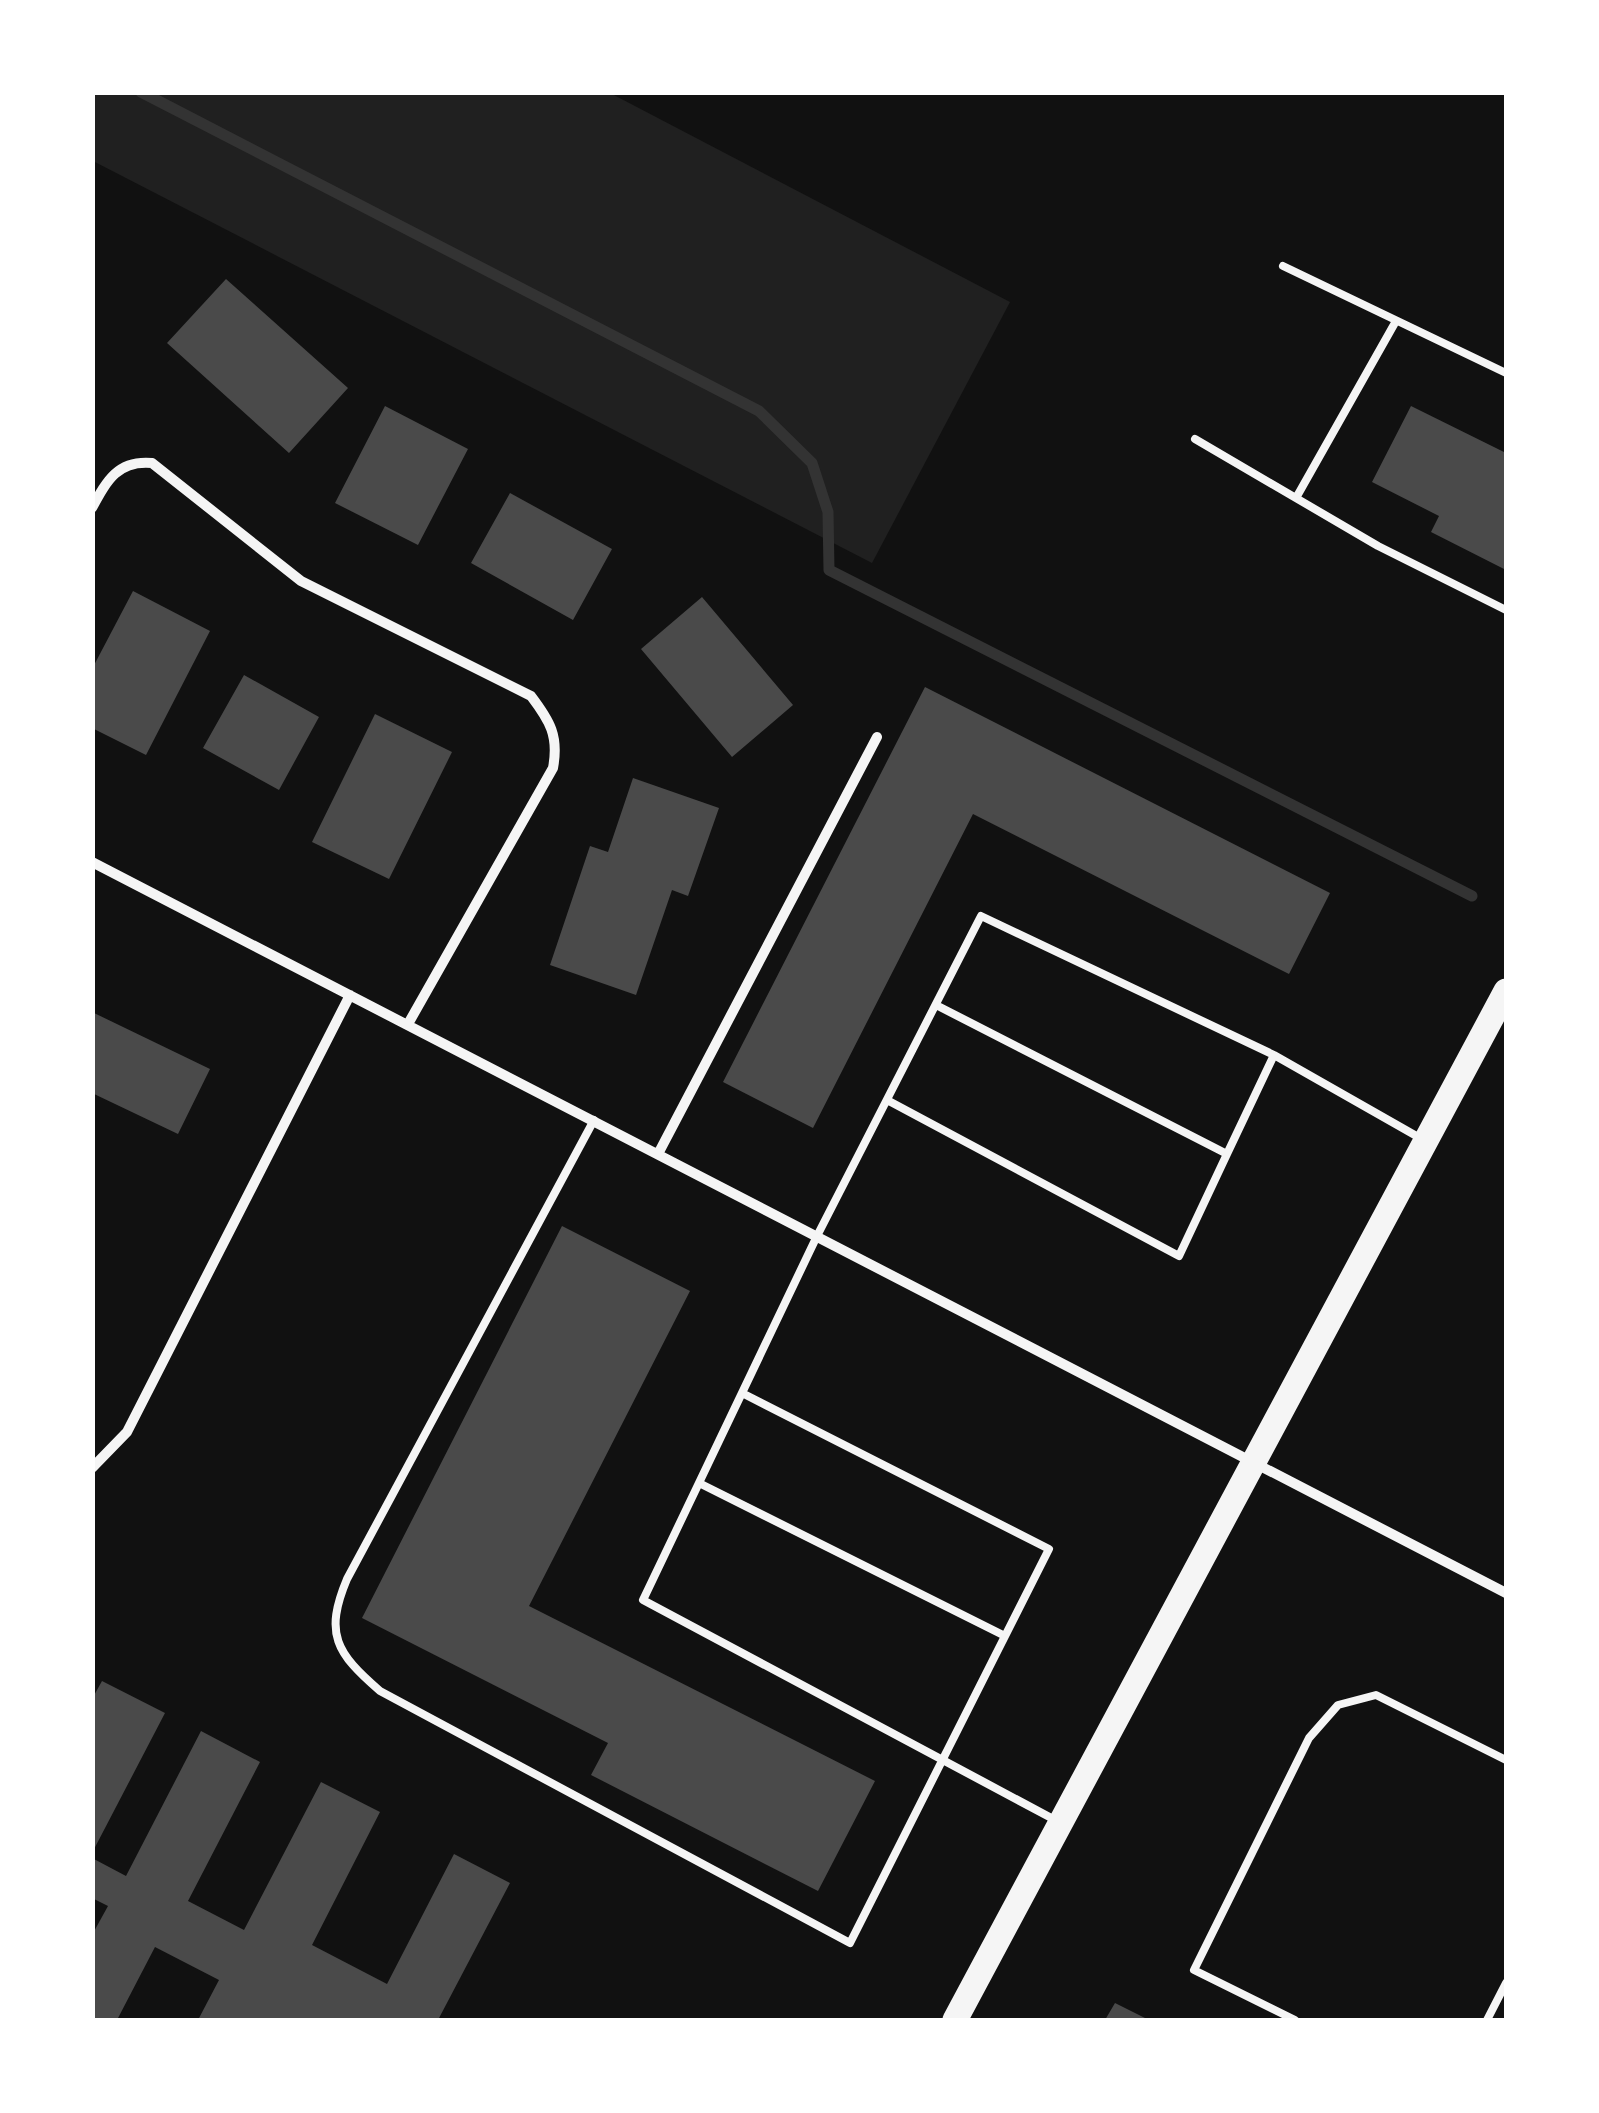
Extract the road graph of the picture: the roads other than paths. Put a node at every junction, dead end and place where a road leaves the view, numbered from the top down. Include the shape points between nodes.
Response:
1 (1283, 266) dead end
2 (1396, 320) junction
3 (1506, 373) edge
4 (1195, 439) dead end
5 (1296, 498) junction
6 (92, 508) edge
7 (1506, 610) edge
8 (877, 737) dead end
9 (92, 862) edge
10 (1506, 991) edge
11 (350, 995) junction
12 (936, 1005) junction
13 (408, 1024) junction
14 (1274, 1055) junction
15 (887, 1100) junction
16 (594, 1120) junction
17 (1426, 1142) junction
18 (658, 1154) junction
19 (1226, 1154) junction
20 (818, 1236) junction
21 (742, 1393) junction
22 (1256, 1461) junction
23 (92, 1468) edge
24 (699, 1483) junction
25 (1506, 1593) edge
26 (1005, 1636) junction
27 (942, 1760) junction
28 (1506, 1760) edge
29 (1061, 1824) junction
30 (1506, 1983) edge
31 (955, 2020) edge
32 (1295, 2020) edge
33 (1487, 2020) edge

1 - 2 lane
2 - 3 lane
2 - 5 lane
4 - 5 lane
5 - 7 lane
6 - 13 street via 117,469 152,462 301,581 530,696 549,720 558,742 553,768
8 - 18 street
9 - 11 street
10 - 17 main road
11 - 13 street
11 - 23 street via 127,1432
12 - 14 lane via 981,916
12 - 15 lane
12 - 19 lane
13 - 16 street
14 - 17 lane
14 - 19 lane
15 - 19 lane via 1179,1256
15 - 20 lane
16 - 18 street
16 - 27 lane via 347,1579 333,1612 348,1663 380,1690 850,1943
17 - 22 main road
18 - 20 street
20 - 21 lane
20 - 22 street
21 - 24 lane
21 - 26 lane via 1049,1549
22 - 25 street
22 - 29 main road
24 - 26 lane
24 - 27 lane via 643,1600
26 - 27 lane
27 - 29 lane
28 - 32 lane via 1376,1695 1338,1706 1310,1738 1194,1970
29 - 31 main road
30 - 33 lane

